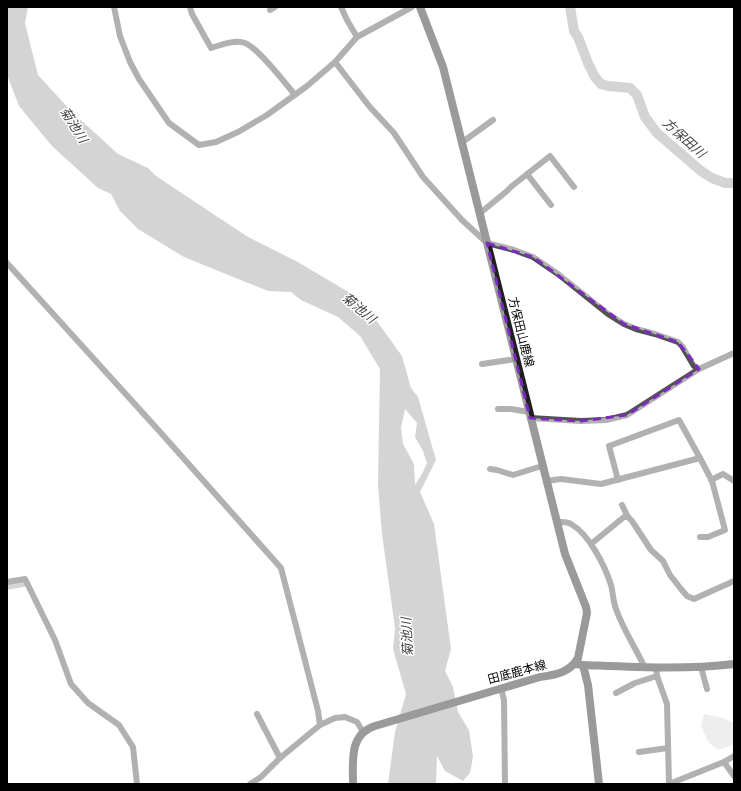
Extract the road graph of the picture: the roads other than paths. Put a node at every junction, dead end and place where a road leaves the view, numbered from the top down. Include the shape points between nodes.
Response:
1 (114, 7) edge
2 (190, 7) edge
3 (341, 7) edge
4 (412, 7) edge
5 (420, 7) edge
6 (357, 37) junction
7 (334, 62) junction
8 (295, 95) junction
9 (493, 120) dead end
10 (461, 143) junction
11 (527, 174) junction
12 (574, 187) dead end
13 (551, 205) dead end
14 (479, 214) junction
15 (486, 243) junction
16 (7, 263) edge
17 (734, 353) edge
18 (516, 359) junction
19 (482, 364) dead end
20 (699, 369) junction
21 (498, 409) dead end
22 (530, 415) junction
23 (700, 458) junction
24 (542, 466) junction
25 (490, 470) dead end
26 (546, 480) junction
27 (618, 480) junction
28 (711, 480) junction
29 (734, 481) edge
30 (622, 505) dead end
31 (628, 517) junction
32 (557, 522) junction
33 (700, 538) dead end
34 (591, 544) junction
35 (734, 581) edge
36 (7, 582) edge
37 (579, 664) junction
38 (734, 664) edge
39 (644, 666) junction
40 (656, 667) junction
41 (701, 667) junction
42 (657, 676) junction
43 (502, 688) junction
44 (707, 690) dead end
45 (616, 693) dead end
46 (257, 714) dead end
47 (320, 725) junction
48 (363, 732) junction
49 (668, 748) junction
50 (639, 752) dead end
51 (734, 756) edge
52 (280, 758) junction
53 (724, 762) junction
54 (734, 776) edge
55 (261, 778) junction
56 (137, 784) edge
57 (250, 784) edge
58 (266, 784) edge
59 (354, 784) edge
60 (505, 784) edge
61 (599, 784) edge
62 (669, 784) edge

1 - 8 street via 120,36 139,79 169,123 199,145 216,142 238,132
2 - 8 street via 212,48 227,42 245,42
3 - 6 street
4 - 6 street
5 - 10 main road, 方保田山鹿線 via 442,67
6 - 7 street
7 - 8 street
7 - 15 street via 394,133 423,177
9 - 10 street
10 - 14 main road, 方保田山鹿線
11 - 12 street via 550,156
11 - 13 street
11 - 14 street
14 - 15 main road, 方保田山鹿線
15 - 18 main road, 方保田山鹿線
15 - 20 street via 533,257 624,324 678,342 694,366
16 - 47 street via 282,568
17 - 20 street
18 - 19 street
18 - 22 main road, 方保田山鹿線
20 - 22 street via 627,415 606,420 581,421
21 - 22 street via 511,409
22 - 24 main road, 方保田山鹿線
23 - 27 street
23 - 27 street via 679,420 609,446
23 - 28 street
24 - 25 street via 513,475
24 - 26 main road, 方保田山鹿線
26 - 27 street via 561,479 601,484
26 - 32 main road, 方保田山鹿線
28 - 29 street via 723,474
28 - 33 street via 725,530
30 - 31 street
31 - 34 street via 624,517
31 - 35 street via 687,596 694,599
32 - 34 street via 570,523 579,529
32 - 37 main road, 方保田山鹿線 via 565,554 587,613
34 - 39 street via 606,571 615,608
36 - 56 street via 25,578 55,640 71,684 88,703 119,724 133,747
37 - 39 main road
37 - 43 main road, 田底鹿本線 via 562,673
37 - 61 main road via 588,686
38 - 41 main road
39 - 40 main road
40 - 41 main road
40 - 42 street
41 - 44 street
42 - 45 street
42 - 49 street via 667,704
43 - 48 main road, 田底鹿本線 via 375,726
43 - 60 street
46 - 52 street
47 - 48 street via 335,718 345,717 357,722
47 - 52 street
48 - 59 main road via 354,748
49 - 50 street
49 - 62 street
51 - 53 street
52 - 55 street
53 - 54 street
53 - 62 street
55 - 57 street
55 - 58 street

